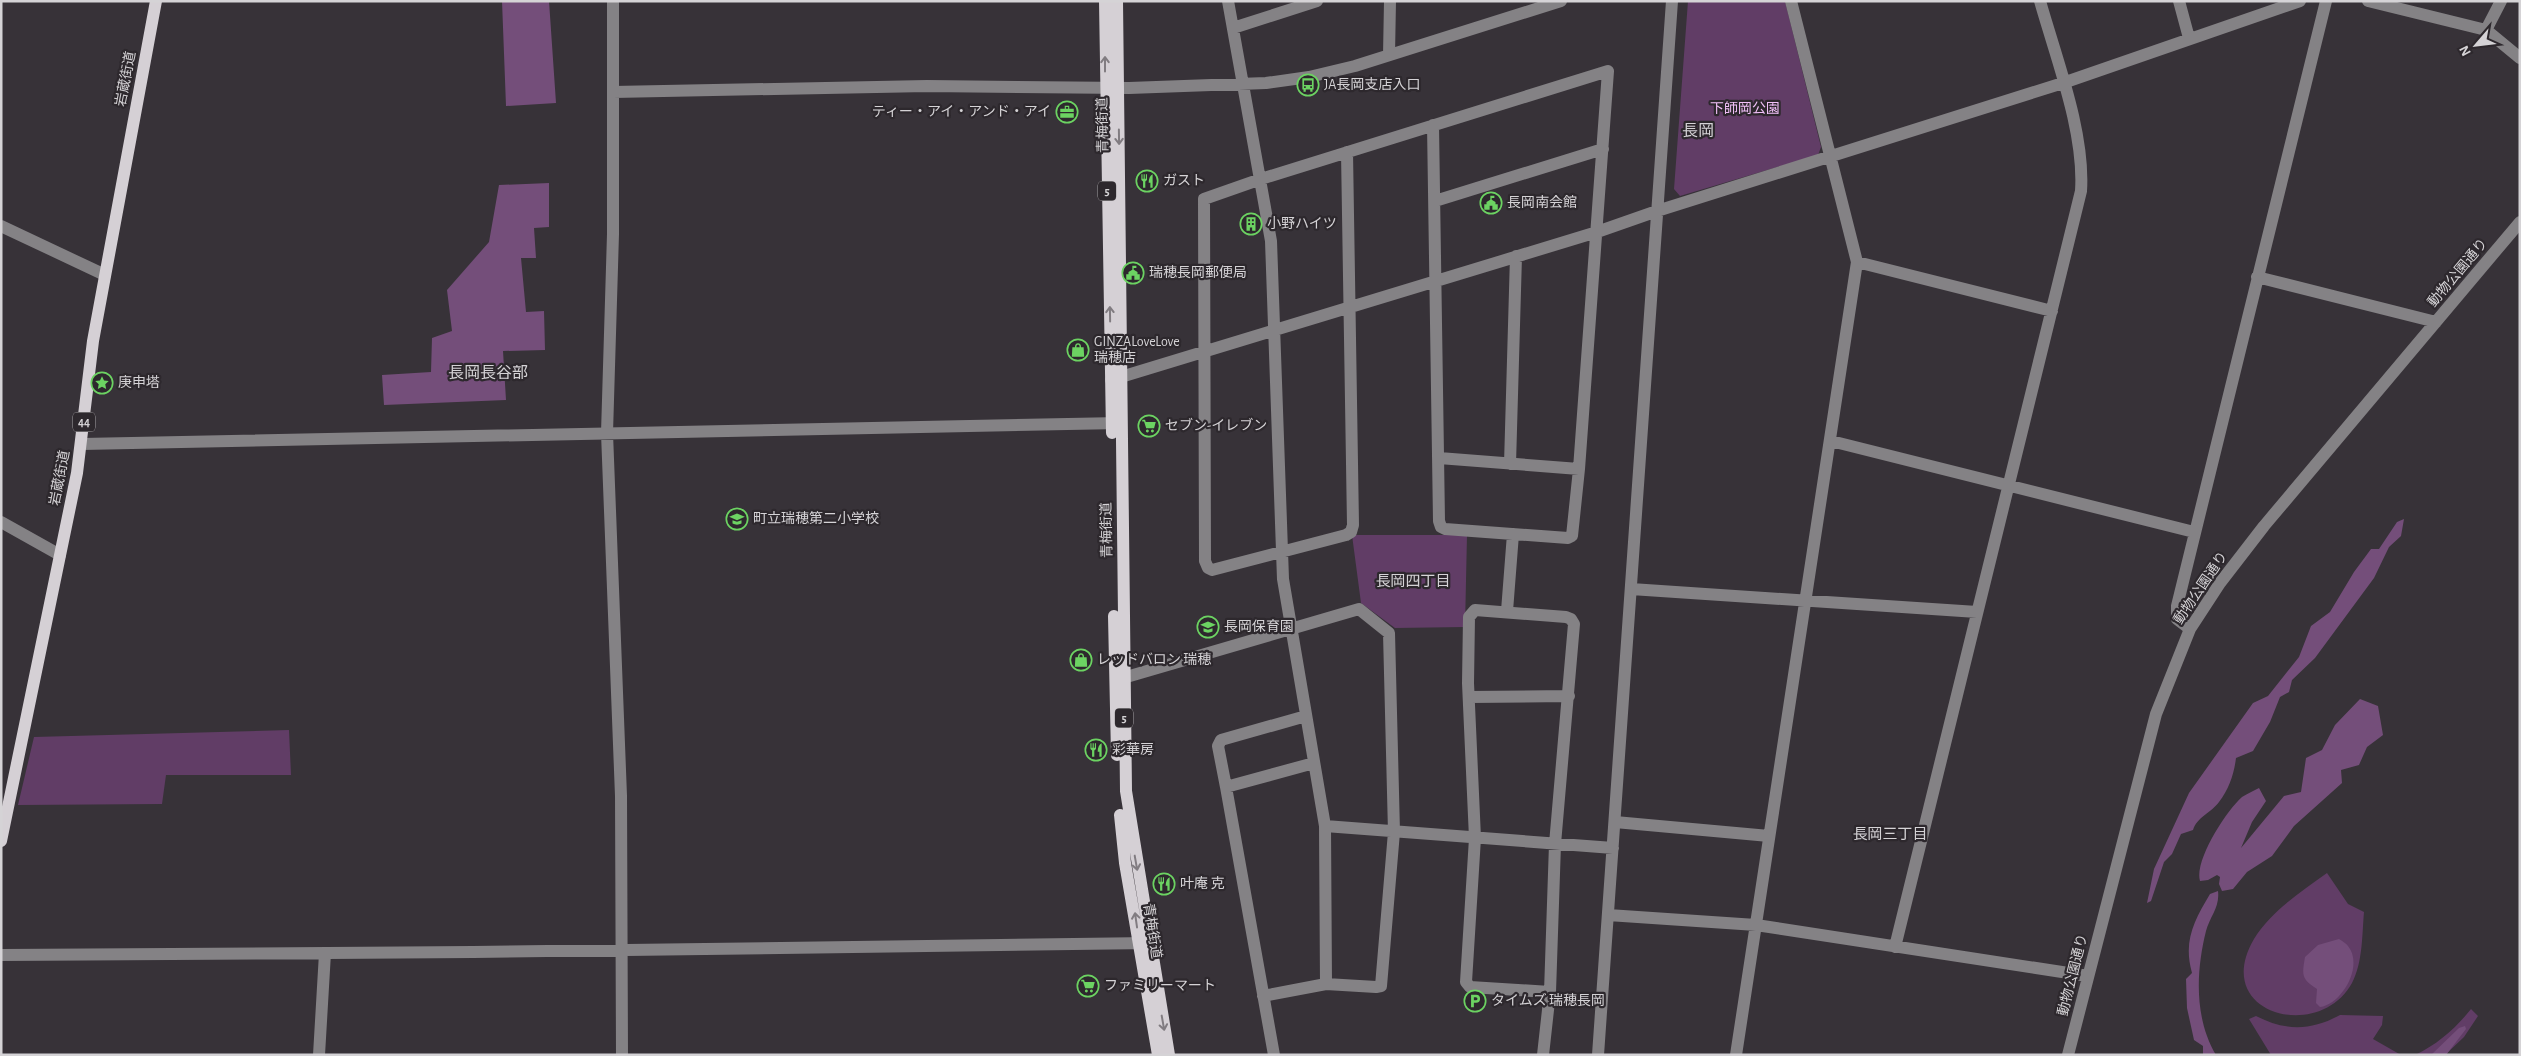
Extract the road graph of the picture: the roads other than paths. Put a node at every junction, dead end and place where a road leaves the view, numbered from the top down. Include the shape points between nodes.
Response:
1 (156, 1) edge
2 (613, 1) edge
3 (1105, 1) edge
4 (1116, 1) edge
5 (1228, 1) edge
6 (1317, 1) edge
7 (1390, 1) edge
8 (1561, 1) edge
9 (1672, 1) edge
10 (1792, 1) edge
11 (2040, 1) edge
12 (2179, 1) edge
13 (2300, 1) edge
14 (2326, 1) edge
15 (2368, 1) edge
16 (2501, 1) edge
17 (1233, 28) junction
18 (2486, 30) junction
19 (2189, 38) junction
20 (1389, 55) junction
21 (2520, 58) edge
22 (2063, 83) junction
23 (1243, 85) junction
24 (1112, 87) junction
25 (613, 92) junction
26 (1434, 126) junction
27 (1603, 149) junction
28 (1347, 152) junction
29 (1830, 156) junction
30 (1261, 179) junction
31 (1435, 201) junction
32 (1657, 211) junction
33 (2520, 222) edge
34 (1, 226) edge
35 (1597, 232) junction
36 (1516, 256) junction
37 (1858, 262) junction
38 (105, 275) junction
39 (2257, 277) junction
40 (1436, 281) junction
41 (1349, 308) junction
42 (2052, 311) junction
43 (2436, 322) junction
44 (1274, 330) junction
45 (1204, 352) junction
46 (1116, 379) junction
47 (1116, 423) junction
48 (607, 433) junction
49 (1831, 441) junction
50 (82, 444) junction
51 (1439, 458) junction
52 (1510, 464) junction
53 (1579, 469) junction
54 (2008, 485) junction
55 (1, 522) edge
56 (2194, 532) junction
57 (1513, 534) junction
58 (1281, 552) junction
59 (60, 555) junction
60 (1631, 589) junction
61 (1805, 600) junction
62 (1507, 611) junction
63 (1977, 612) junction
64 (1292, 629) junction
65 (2190, 629) junction
66 (1123, 678) junction
67 (1569, 696) junction
68 (1469, 697) junction
69 (1306, 716) junction
70 (1314, 763) junction
71 (1226, 787) junction
72 (1615, 822) junction
73 (1325, 826) junction
74 (1394, 832) junction
75 (1769, 836) junction
76 (1475, 838) junction
77 (1, 840) edge
78 (1555, 844) junction
79 (1613, 848) junction
80 (1608, 915) junction
81 (1756, 925) junction
82 (1144, 943) junction
83 (1895, 947) junction
84 (622, 950) junction
85 (325, 953) junction
86 (1, 955) edge
87 (2088, 976) junction
88 (1326, 984) junction
89 (1550, 992) junction
90 (1264, 996) junction
91 (319, 1055) edge
92 (622, 1055) edge
93 (1158, 1055) edge
94 (1169, 1055) edge
95 (1274, 1055) edge
96 (1543, 1055) edge
97 (1598, 1055) edge
98 (1736, 1055) edge
99 (2068, 1055) edge

1 - 38 main road, 岩蔵街道 / 44
2 - 25 street
24 -> 3 main road, 青梅街道 / 5
4 - 24 main road, 青梅街道 / 5
5 - 17 street
6 - 17 street
7 - 20 street
8 - 20 street
9 - 32 street
10 - 29 street
11 - 22 street
12 - 19 street
13 - 19 street
14 - 39 street
15 - 18 street
16 - 18 street
17 - 23 street
18 - 21 street
19 - 22 street
20 - 23 street via 1316,76
22 - 29 street
22 - 42 street via 2082,171 2078,212
23 - 24 street
23 - 30 street
24 - 25 street via 927,86
24 - 46 main road, 青梅街道 / 5
25 - 48 street
26 - 27 street via 1608,71
26 - 28 street
26 - 31 street
27 - 31 street
27 - 35 street
28 - 30 street
28 - 41 street
29 - 32 street
29 - 37 street
30 - 44 street via 1271,241
30 - 45 street via 1208,197 1202,203
31 - 40 street
32 - 35 street
32 - 60 street
33 - 43 street, 動物公園通り
34 - 38 street
35 - 36 street
35 - 53 street
36 - 40 street
36 - 52 street
37 - 42 street
37 - 49 street
38 - 50 main road, 岩蔵街道 / 44 via 89,364
39 - 43 street
39 - 56 street
40 - 41 street
40 - 51 street
41 - 44 street
41 - 58 street via 1353,525 1346,535
42 - 54 street
43 - 65 street, 動物公園通り via 2264,526
44 - 45 street
44 - 58 street
45 - 46 street
45 - 58 street via 1208,568 1217,571
46 - 47 main road, 青梅街道 / 5
47 - 48 street
47 - 66 main road, 青梅街道 / 5
82 -> 47 main road, 青梅街道 / 5 via 1126,863 1119,806 1114,686
48 - 50 street
48 - 84 street via 621,796
49 - 54 street
49 - 61 street
50 - 59 main road, 岩蔵街道 / 44
51 - 52 street
51 - 57 street via 1441,527 1445,530
52 - 53 street
53 - 57 street via 1572,536
54 - 56 street
54 - 63 street
55 - 59 street
56 - 65 street via 2176,606 2178,619
57 - 62 street
58 - 64 street
59 - 77 main road, 岩蔵街道 / 44
60 - 61 street
60 - 72 street
61 - 63 street
61 - 75 street
62 - 67 street via 1571,619 1574,624
62 - 68 street via 1474,610 1469,617
63 - 83 street
64 - 66 street
64 - 69 street
64 - 74 street via 1359,610 1389,633
65 - 87 street, 動物公園通り via 2156,714
66 -> 82 main road, 青梅街道 / 5 via 1126,791
67 - 68 street
67 - 78 street
68 - 76 street
69 - 70 street
69 - 71 street via 1222,740 1218,746
70 - 71 street
70 - 73 street
71 - 90 street
72 - 75 street
72 - 79 street
73 - 74 street
73 - 88 street
74 - 76 street
74 - 88 street via 1381,986
75 - 81 street
76 - 78 street
76 - 89 street via 1467,985
78 - 79 street
78 - 89 street
79 - 80 street
80 - 81 street
80 - 97 street
81 - 83 street
81 - 98 street
82 - 84 street
82 - 93 main road, 青梅街道 / 5
82 -> 94 main road, 青梅街道 / 5
83 - 87 street
84 - 85 street
84 - 92 street
85 - 86 street
85 - 91 street
87 - 99 street, 動物公園通り
88 - 90 street
89 - 96 street
90 - 95 street

